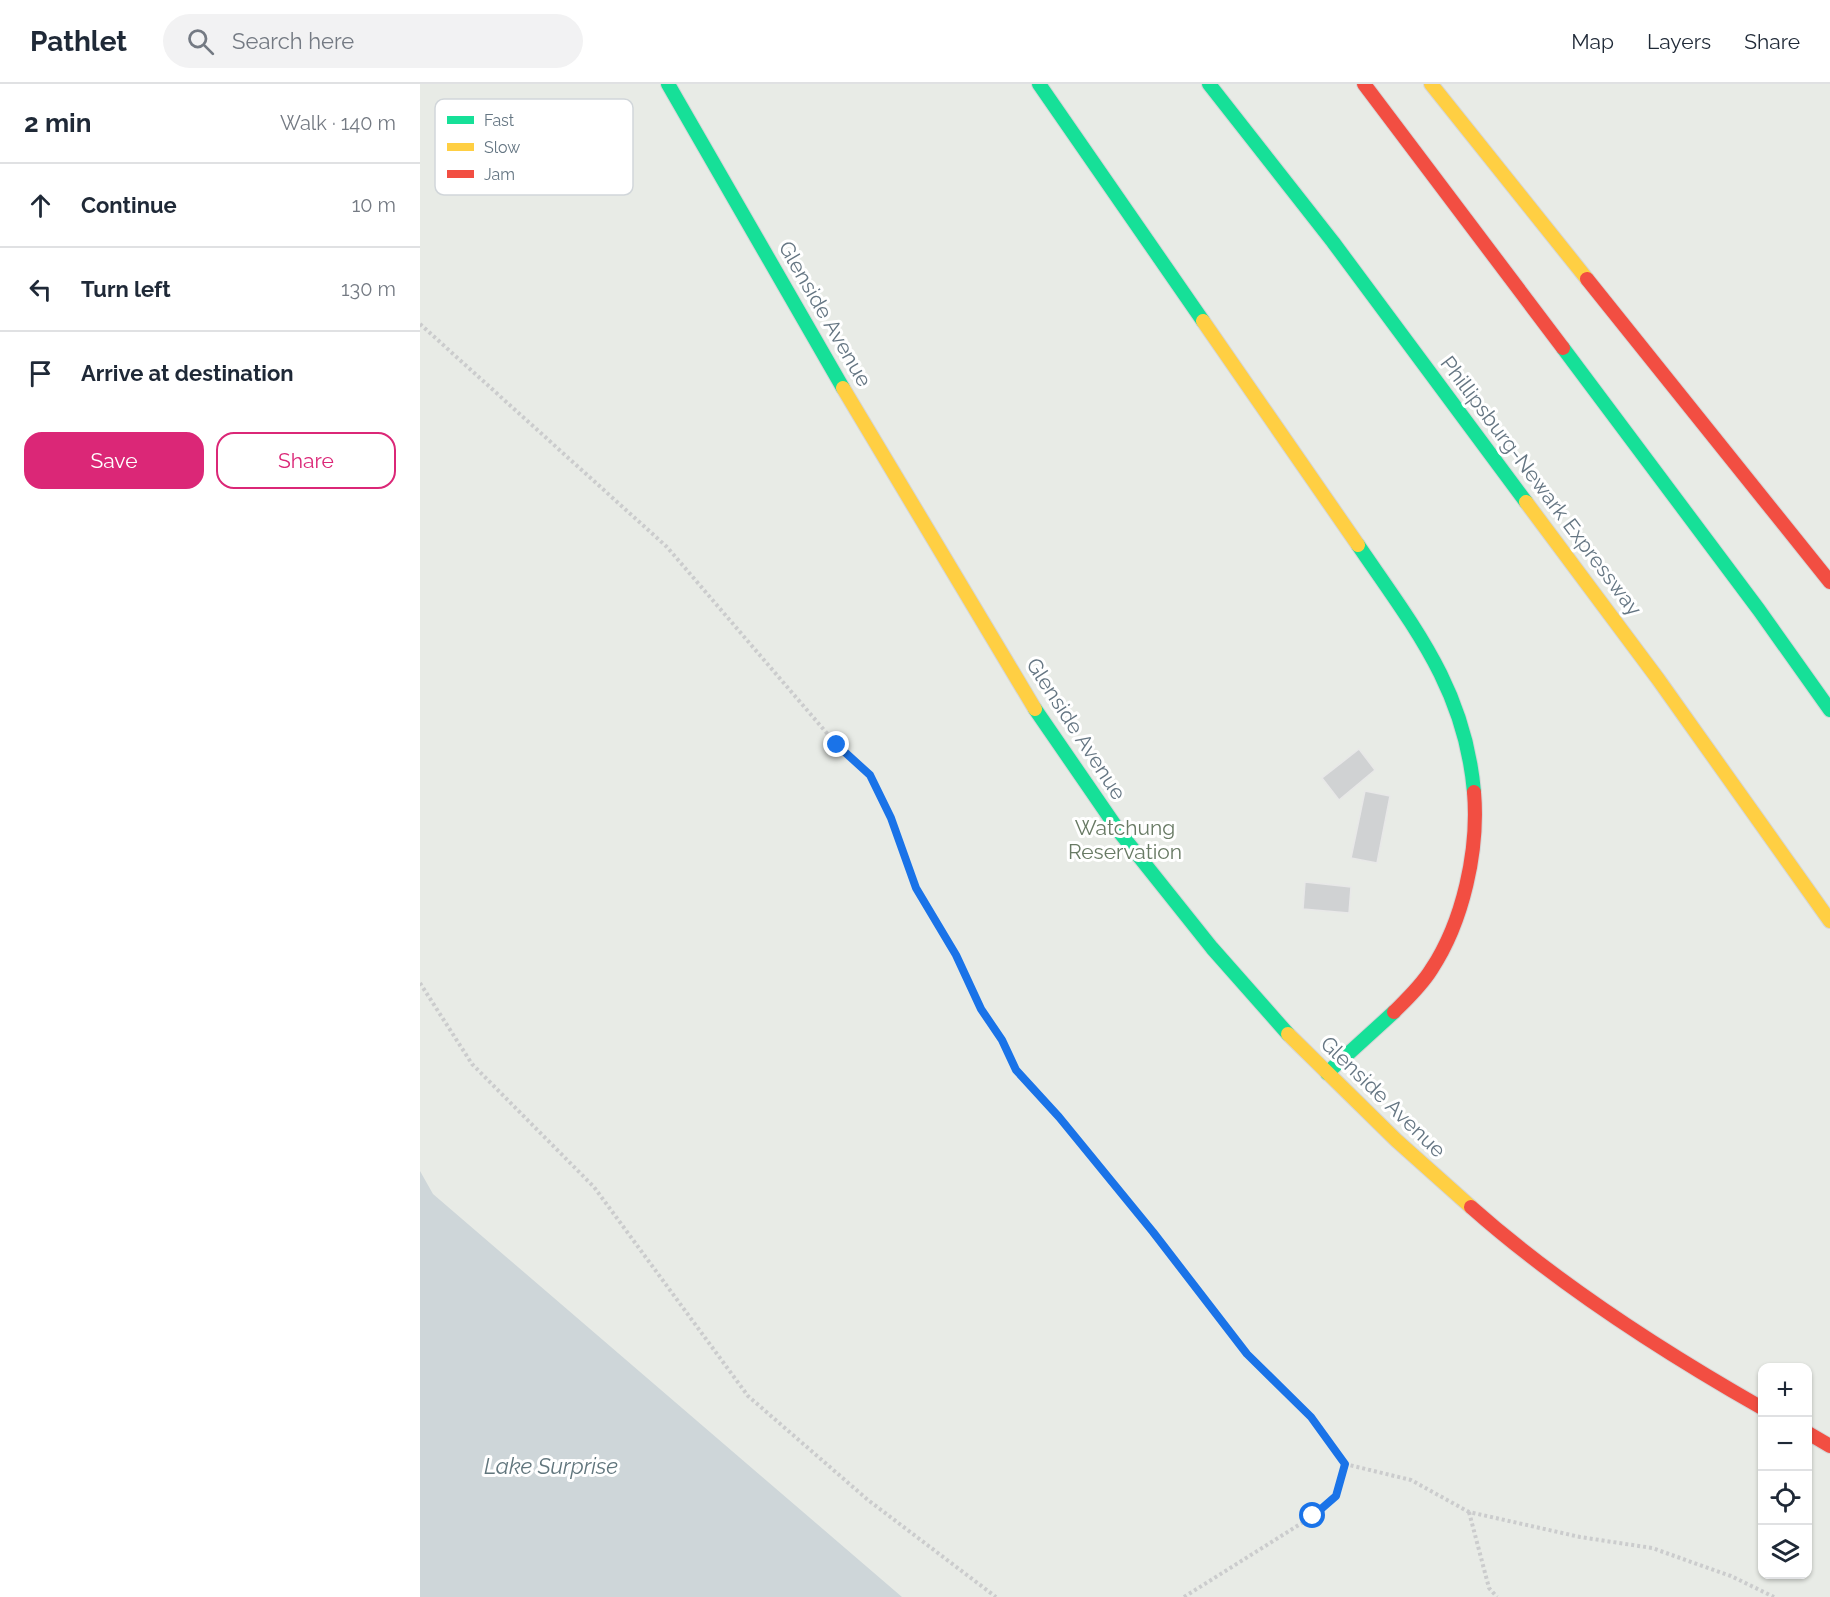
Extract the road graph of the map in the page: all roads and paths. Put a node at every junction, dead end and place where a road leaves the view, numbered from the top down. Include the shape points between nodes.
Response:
1 (668, 84) edge
2 (1039, 84) edge
3 (1209, 84) edge
4 (1364, 84) edge
5 (1431, 84) edge
6 (420, 324) edge
7 (1830, 582) edge
8 (1830, 710) edge
9 (1830, 921) edge
10 (420, 983) edge
11 (1326, 1073) junction
12 (1758, 1406) edge
13 (1812, 1435) edge
14 (1830, 1446) edge
15 (1345, 1464) junction
16 (1469, 1512) junction
17 (996, 1597) edge
18 (1184, 1597) edge
19 (1497, 1597) edge
20 (1774, 1597) edge

1 - 11 main road, Glenside Avenue via 883,457 1047,727 1121,834 1212,948
2 - 11 main road via 1406,615 1446,682 1461,721 1475,814 1470,872 1455,921 1428,974 1386,1019
3 - 9 main road, Phillipsburg-Newark Expressway via 1333,242 1658,679
4 - 8 main road
5 - 7 main road
6 - 15 path via 667,547 837,745 870,775 891,818 916,888 1016,1070 1153,1232 1247,1354 1311,1417
10 - 17 path via 472,1064 594,1187 748,1396 868,1500
11 - 12 main road, Glenside Avenue via 1514,1245 1614,1316
13 - 14 main road
15 - 16 path via 1411,1480
15 - 18 path via 1336,1496 1313,1516
16 - 19 path via 1489,1588
16 - 20 path via 1580,1537 1652,1548 1731,1576

